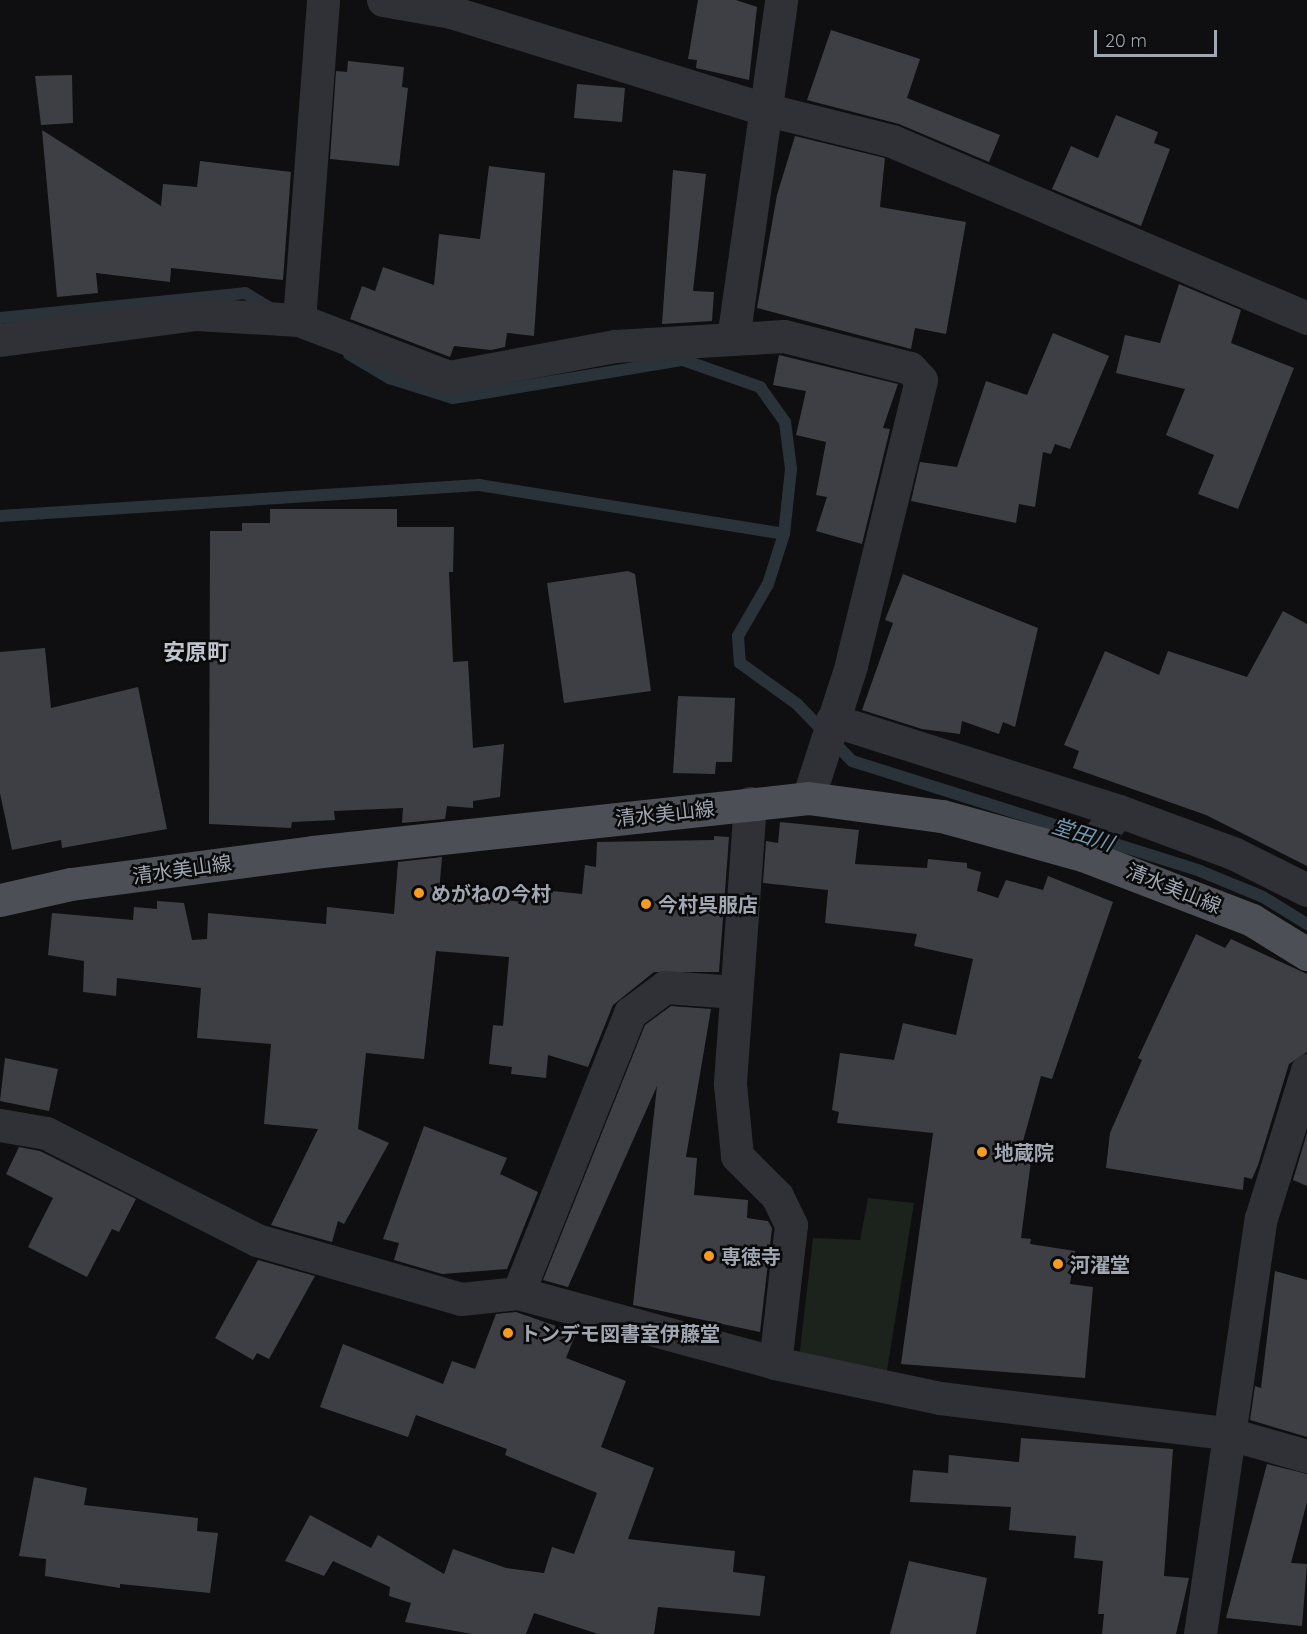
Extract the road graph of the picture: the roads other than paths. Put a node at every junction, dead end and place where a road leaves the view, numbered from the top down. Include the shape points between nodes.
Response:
1 (323, 0) edge
2 (384, 0) edge
3 (781, 0) edge
4 (768, 110) junction
5 (1307, 318) edge
6 (299, 320) junction
7 (733, 339) junction
8 (0, 340) edge
9 (832, 720) junction
10 (808, 798) junction
11 (750, 803) junction
12 (1101, 834) junction
13 (1307, 890) edge
14 (0, 900) edge
15 (1307, 954) edge
16 (736, 992) junction
17 (1307, 1070) edge
18 (0, 1125) edge
19 (518, 1293) junction
20 (775, 1363) junction
21 (1226, 1433) junction
22 (1307, 1456) edge
23 (1200, 1634) edge

1 - 6 street
2 - 4 street via 450,12
3 - 4 street
4 - 5 street via 892,141
4 - 7 street
6 - 7 street via 449,377 615,346
6 - 8 street via 196,314
7 - 9 street via 784,336 910,368 921,380 862,624
9 - 10 street
9 - 12 street
10 - 11 main road, 清水美山線
10 - 12 main road, 清水美山線
11 - 14 main road, 清水美山線 via 313,852 71,884
11 - 16 street
12 - 13 street via 1235,854
12 - 15 main road, 清水美山線
16 - 19 street via 665,987 630,1013
16 - 20 street via 730,1084 737,1156 777,1196 791,1225
17 - 21 street via 1261,1218
18 - 19 street via 46,1133 257,1240 461,1299
19 - 20 street
20 - 21 street via 940,1398
21 - 22 street
21 - 23 street

